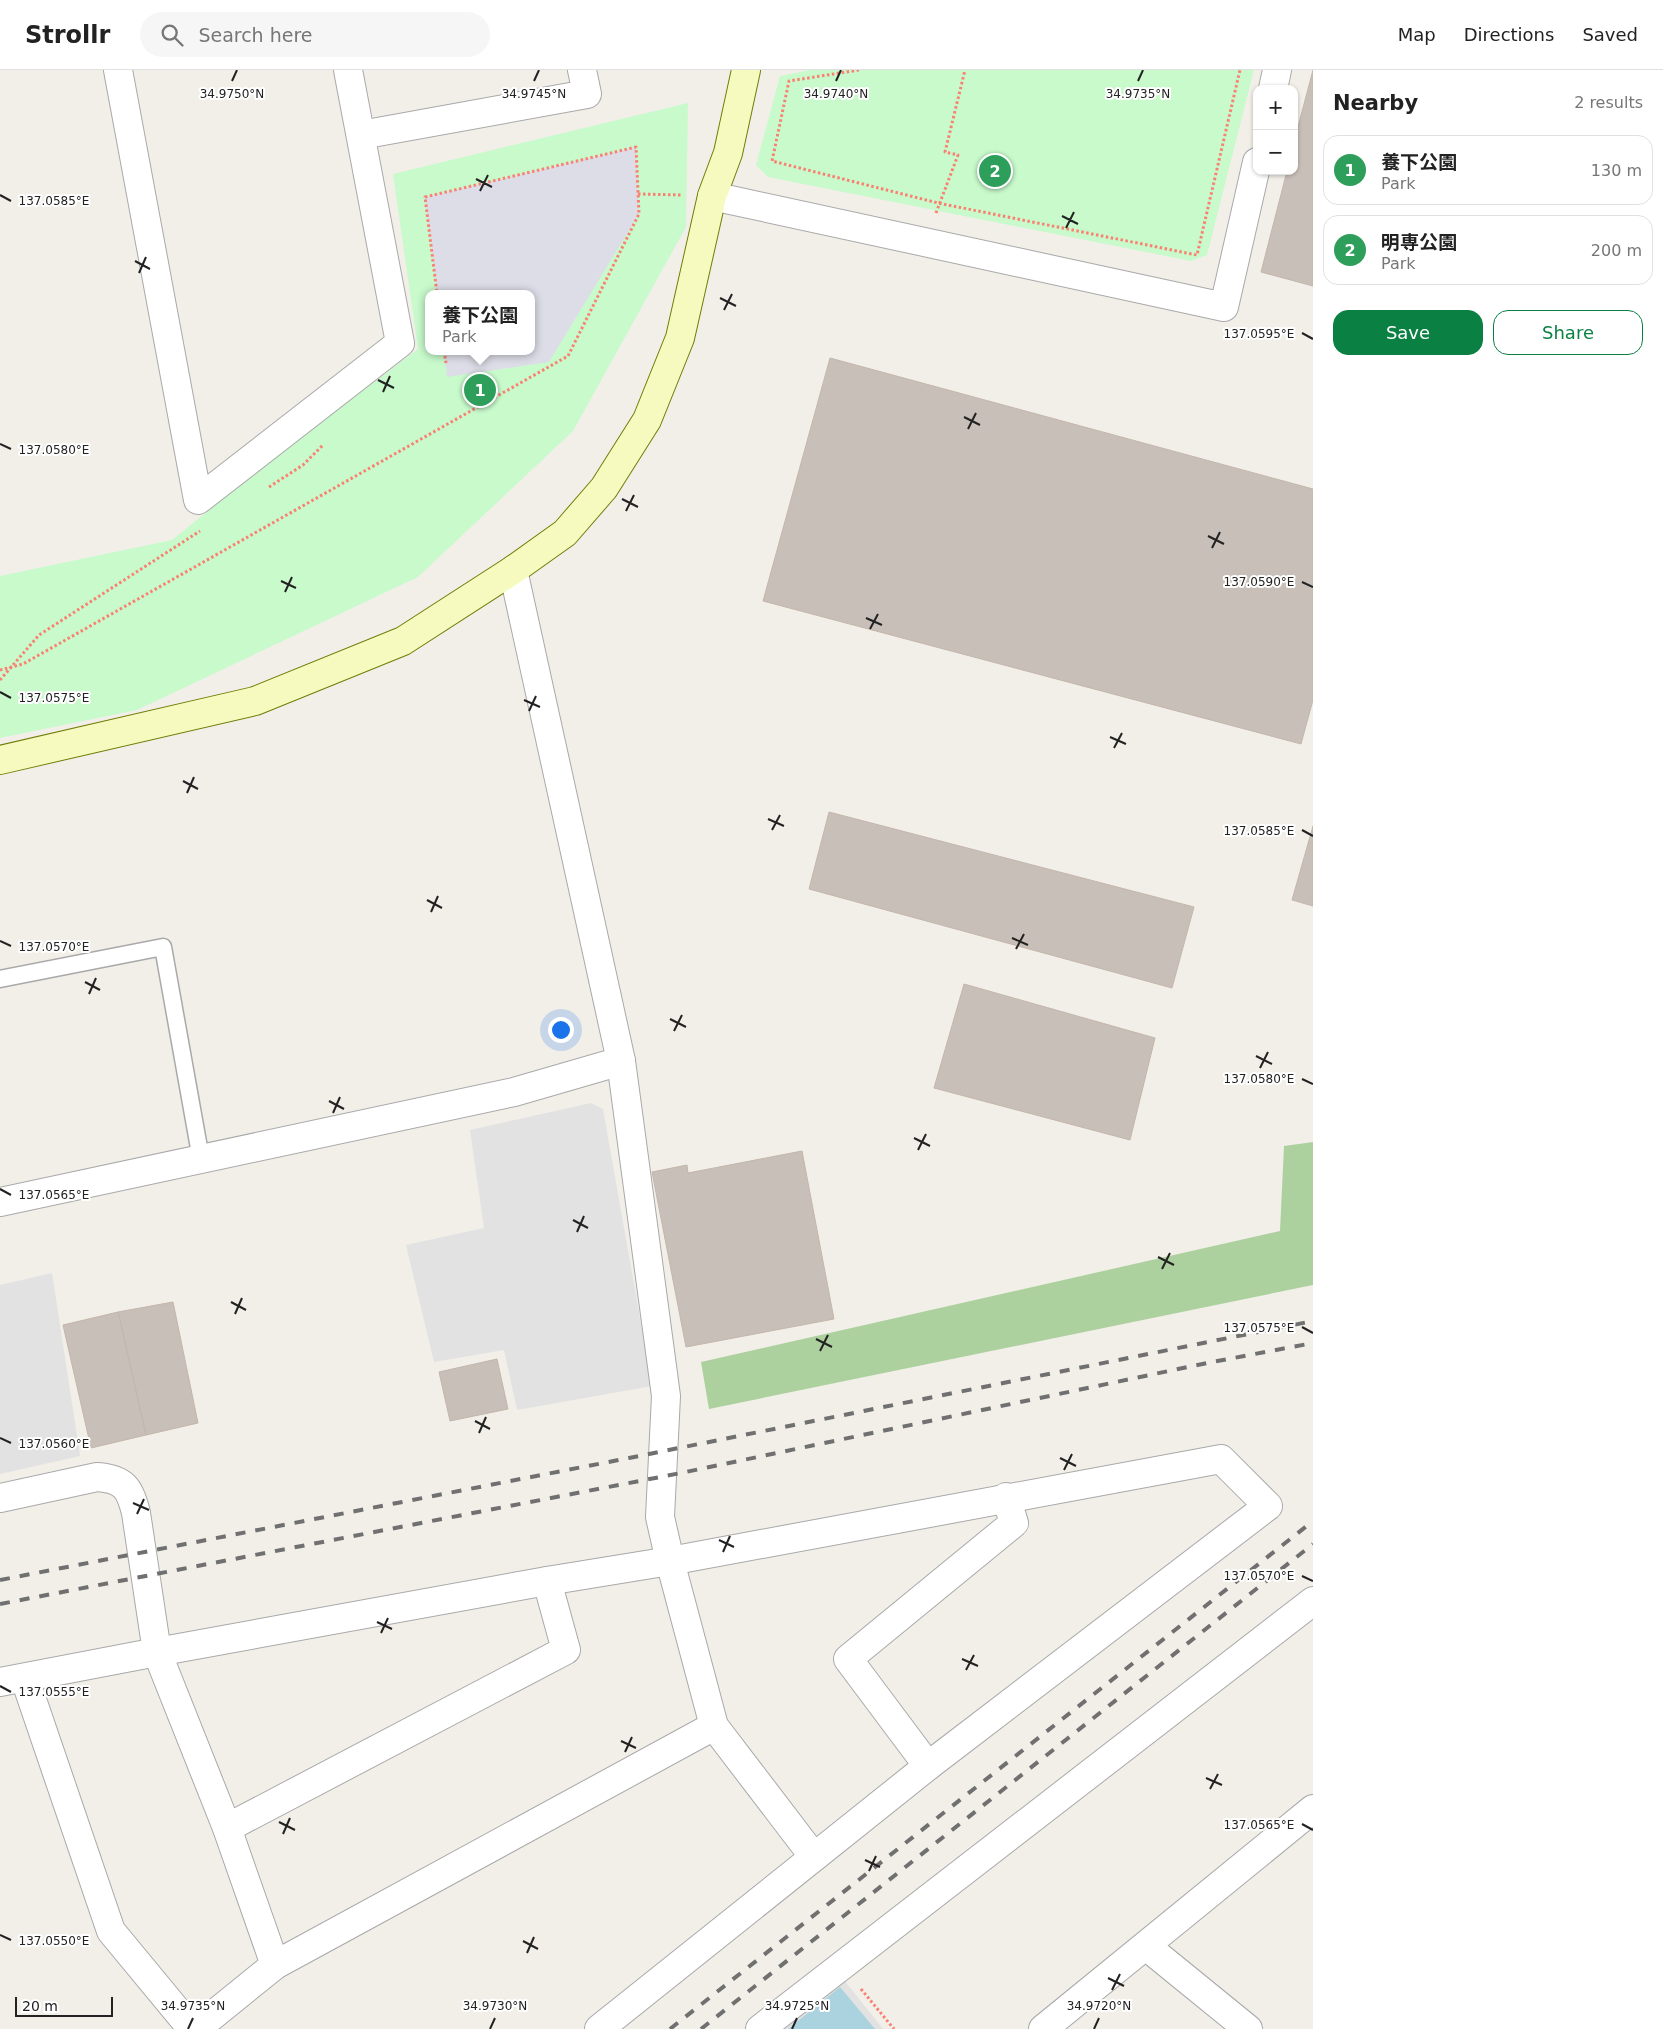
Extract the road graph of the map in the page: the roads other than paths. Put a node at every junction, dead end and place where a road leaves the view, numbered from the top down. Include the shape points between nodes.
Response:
1 (118, 70) edge
2 (348, 70) edge
3 (582, 70) edge
4 (746, 70) edge
5 (1277, 70) edge
6 (1274, 85) edge
7 (361, 135) junction
8 (1254, 175) edge
9 (712, 196) junction
10 (513, 570) junction
11 (0, 760) edge
12 (0, 979) edge
13 (621, 1061) junction
14 (201, 1159) junction
15 (0, 1202) edge
16 (1006, 1497) junction
17 (0, 1498) edge
18 (670, 1561) junction
19 (547, 1580) junction
20 (1313, 1601) edge
21 (157, 1652) junction
22 (12, 1680) edge
23 (714, 1726) junction
24 (928, 1766) junction
25 (1313, 1809) edge
26 (226, 1828) junction
27 (814, 1857) junction
28 (1146, 1946) junction
29 (275, 1964) junction
30 (192, 2029) edge
31 (196, 2029) edge
32 (599, 2029) edge
33 (760, 2029) edge
34 (1043, 2029) edge
35 (1248, 2029) edge

1 - 7 street via 198,500 400,342
2 - 7 street
3 - 7 street via 587,94
4 - 9 street via 728,153
5 - 6 street
8 - 9 street via 1224,307
9 - 10 street via 680,338 647,420 604,488 565,533
10 - 11 street via 403,641 255,701
10 - 13 street
12 - 14 lane via 163,947
13 - 14 street via 514,1092
13 - 18 street via 666,1396 660,1517
14 - 15 street
16 - 18 street
16 - 24 street via 1014,1523 848,1659
16 - 24 street via 1221,1459 1268,1506
17 - 21 street via 97,1477 120,1483 131,1493
18 - 19 street
18 - 23 street
19 - 21 street
19 - 26 street via 566,1650
20 - 33 street
21 - 22 street
21 - 26 street
22 - 30 street via 111,1931
23 - 27 street
23 - 29 street
24 - 27 street
25 - 28 street
26 - 29 street
27 - 32 street
28 - 34 street
28 - 35 street
29 - 31 street

